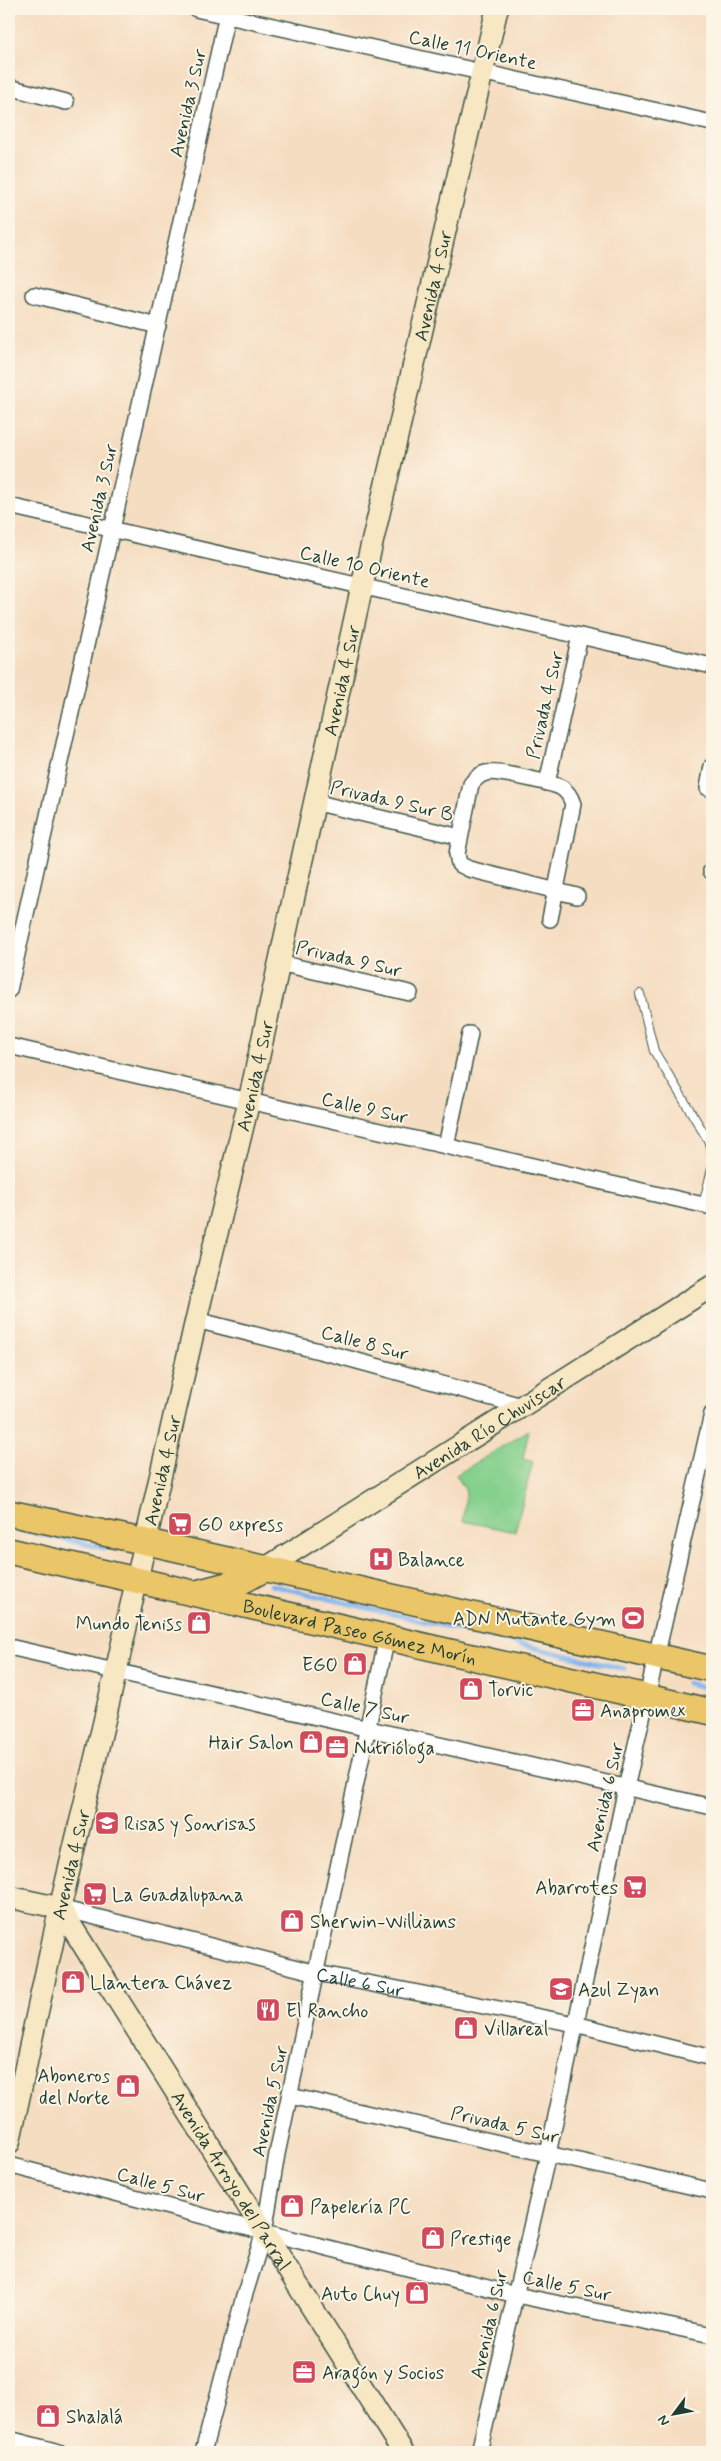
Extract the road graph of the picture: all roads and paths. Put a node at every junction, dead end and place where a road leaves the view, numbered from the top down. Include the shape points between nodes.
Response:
1 (196, 9) edge
2 (497, 9) edge
3 (227, 15) junction
4 (482, 71) junction
5 (9, 87) edge
6 (66, 102) dead end
7 (712, 123) edge
8 (34, 295) dead end
9 (158, 326) junction
10 (9, 506) edge
11 (112, 530) junction
12 (362, 586) junction
13 (580, 636) junction
14 (712, 666) edge
15 (712, 766) edge
16 (547, 783) junction
17 (708, 788) dead end
18 (314, 802) junction
19 (460, 837) junction
20 (556, 891) junction
21 (577, 896) dead end
22 (550, 919) dead end
23 (279, 963) junction
24 (9, 990) edge
25 (410, 993) dead end
26 (640, 994) dead end
27 (470, 1034) dead end
28 (9, 1046) edge
29 (249, 1101) junction
30 (446, 1146) junction
31 (712, 1153) edge
32 (712, 1169) edge
33 (708, 1206) edge
34 (712, 1286) edge
35 (196, 1320) junction
36 (522, 1406) junction
37 (712, 1414) edge
38 (9, 1513) edge
39 (145, 1541) junction
40 (9, 1551) edge
41 (266, 1568) junction
42 (137, 1579) junction
43 (196, 1594) junction
44 (387, 1637) junction
45 (9, 1647) edge
46 (657, 1656) junction
47 (712, 1670) edge
48 (116, 1671) junction
49 (648, 1698) junction
50 (712, 1712) edge
51 (369, 1729) junction
52 (626, 1788) junction
53 (712, 1807) edge
54 (9, 1897) edge
55 (60, 1908) junction
56 (317, 1973) junction
57 (575, 2024) junction
58 (712, 2058) edge
59 (290, 2096) junction
60 (9, 2144) edge
61 (548, 2154) junction
62 (9, 2165) edge
63 (712, 2191) edge
64 (264, 2232) junction
65 (516, 2295) junction
66 (712, 2335) edge
67 (9, 2439) edge
68 (59, 2452) edge
69 (202, 2452) edge
70 (403, 2452) edge
71 (479, 2452) edge

1 - 3 street, Calle 11 Oriente
2 - 4 street, Avenida 4 Sur
3 - 4 street, Calle 11 Oriente
3 - 9 street, Avenida 3 Sur
4 - 7 street, Calle 11 Oriente
4 - 12 street, Avenida 4 Sur
5 - 6 street
8 - 9 street
9 - 11 street, Avenida 3 Sur
10 - 11 street, Calle 10 Oriente
11 - 12 street, Calle 10 Oriente
11 - 24 street, Avenida 3 Sur
12 - 13 street, Calle 10 Oriente
12 - 18 street, Avenida 4 Sur
13 - 14 street, Calle 10 Oriente
13 - 16 street, Privada 4 Sur
15 - 17 street
16 - 19 street via 495,773 481,774 471,784
16 - 20 street via 564,790 573,804
18 - 19 street, Privada 9 Sur B
18 - 23 street, Avenida 4 Sur
19 - 20 street via 458,864
20 - 21 street
20 - 22 street
23 - 25 street, Privada 9 Sur
23 - 29 street, Avenida 4 Sur
26 - 31 lane via 654,1052 708,1140
27 - 30 street
28 - 29 street, Calle 9 Sur
29 - 30 street, Calle 9 Sur
29 - 35 street, Avenida 4 Sur
30 - 33 street, Calle 9 Sur
32 - 33 lane
34 - 36 street, Avenida Río Chuviscar
35 - 36 street, Calle 8 Sur
35 - 39 street, Avenida 4 Sur
36 - 41 street, Avenida Río Chuviscar
37 - 46 street, Avenida 6 Sur
38 - 39 main road
39 - 41 main road
39 - 42 street, Avenida 4 Sur
40 - 42 main road, Boulevard Paseo Gómez Morín
41 - 43 main road via 242,1581
41 - 46 main road
42 - 43 main road, Boulevard Paseo Gómez Morín
42 - 48 street, Avenida 4 Sur
43 - 44 main road, Boulevard Paseo Gómez Morín
44 - 49 main road, Boulevard Paseo Gómez Morín
44 - 51 street, Avenida 5 Sur
45 - 48 street, Calle 7 Sur
46 - 47 main road
46 - 49 street, Avenida 6 Sur
48 - 51 street, Calle 7 Sur
48 - 55 street, Avenida 4 Sur
49 - 50 main road, Boulevard Paseo Gómez Morín
49 - 52 street, Avenida 6 Sur
51 - 52 street, Calle 7 Sur
51 - 56 street, Avenida 5 Sur
52 - 53 street, Calle 7 Sur
52 - 57 street, Avenida 6 Sur
54 - 55 street, Calle 6 Sur
55 - 56 street, Calle 6 Sur
55 - 60 street, Avenida 4 Sur
55 - 64 street, Avenida Arroyo del Parral
56 - 57 street, Calle 6 Sur
56 - 59 street, Avenida 5 Sur
57 - 58 street, Calle 6 Sur
57 - 61 street, Avenida 6 Sur
59 - 61 street, Privada 5 Sur
59 - 64 street, Avenida 5 Sur
61 - 63 street, Privada 5 Sur
61 - 65 street, Avenida 6 Sur
62 - 64 street, Calle 5 Sur
64 - 65 street, Calle 5 Sur
64 - 69 street, Avenida 5 Sur via 242,2300
64 - 70 street, Avenida Arroyo del Parral
65 - 66 street, Calle 5 Sur
65 - 71 street, Avenida 6 Sur
67 - 68 street

